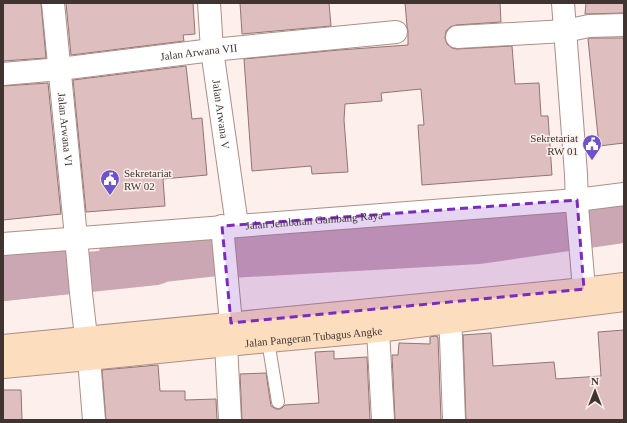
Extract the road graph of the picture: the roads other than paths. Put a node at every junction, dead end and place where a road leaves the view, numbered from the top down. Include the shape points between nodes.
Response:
1 (53, 3) edge
2 (209, 3) edge
3 (563, 3) edge
4 (624, 25) edge
5 (565, 31) junction
6 (396, 32) dead end
7 (457, 37) dead end
8 (212, 50) junction
9 (60, 69) junction
10 (3, 74) edge
11 (624, 194) edge
12 (577, 203) junction
13 (228, 232) junction
14 (3, 244) edge
15 (77, 246) junction
16 (624, 284) edge
17 (584, 289) junction
18 (624, 300) edge
19 (230, 317) junction
20 (450, 322) junction
21 (378, 331) junction
22 (86, 337) junction
23 (268, 341) junction
24 (226, 345) junction
25 (3, 346) edge
26 (89, 359) junction
27 (3, 367) edge
28 (278, 402) dead end
29 (94, 420) edge
30 (230, 420) edge
31 (384, 420) edge
32 (454, 420) edge

1 - 9 street, Jalan Arwana VI
2 - 8 street, Jalan Arwana V
3 - 5 street
4 - 5 street via 589,26
5 - 7 street
5 - 12 street
6 - 8 street, Jalan Arwana VII
8 - 9 street, Jalan Arwana VII
8 - 13 street, Jalan Arwana V
9 - 10 street, Jalan Arwana VII
9 - 15 street, Jalan Arwana VI
11 - 12 street, Jalan Jembatan Gambang Raya
12 - 13 street, Jalan Jembatan Gambang Raya
12 - 17 street
13 - 15 street, Jalan Jembatan Gambang Raya
13 - 19 street, Jalan Arwana V
14 - 15 street, Jalan Jembatan Gambang Raya
15 - 22 street, Jalan Arwana VI
16 - 17 main road, Jalan Pangeran Tubagus Angke
17 - 19 main road, Jalan Pangeran Tubagus Angke
18 - 20 main road, Jalan Pangeran Tubagus Angke
19 - 22 main road, Jalan Pangeran Tubagus Angke
20 - 21 main road, Jalan Pangeran Tubagus Angke
20 - 32 street
21 - 23 main road, Jalan Pangeran Tubagus Angke
21 - 31 street
22 - 25 main road, Jalan Pangeran Tubagus Angke
23 - 24 main road, Jalan Pangeran Tubagus Angke
23 - 28 lane
24 - 26 main road, Jalan Pangeran Tubagus Angke
24 - 30 street
26 - 27 main road, Jalan Pangeran Tubagus Angke
26 - 29 street

